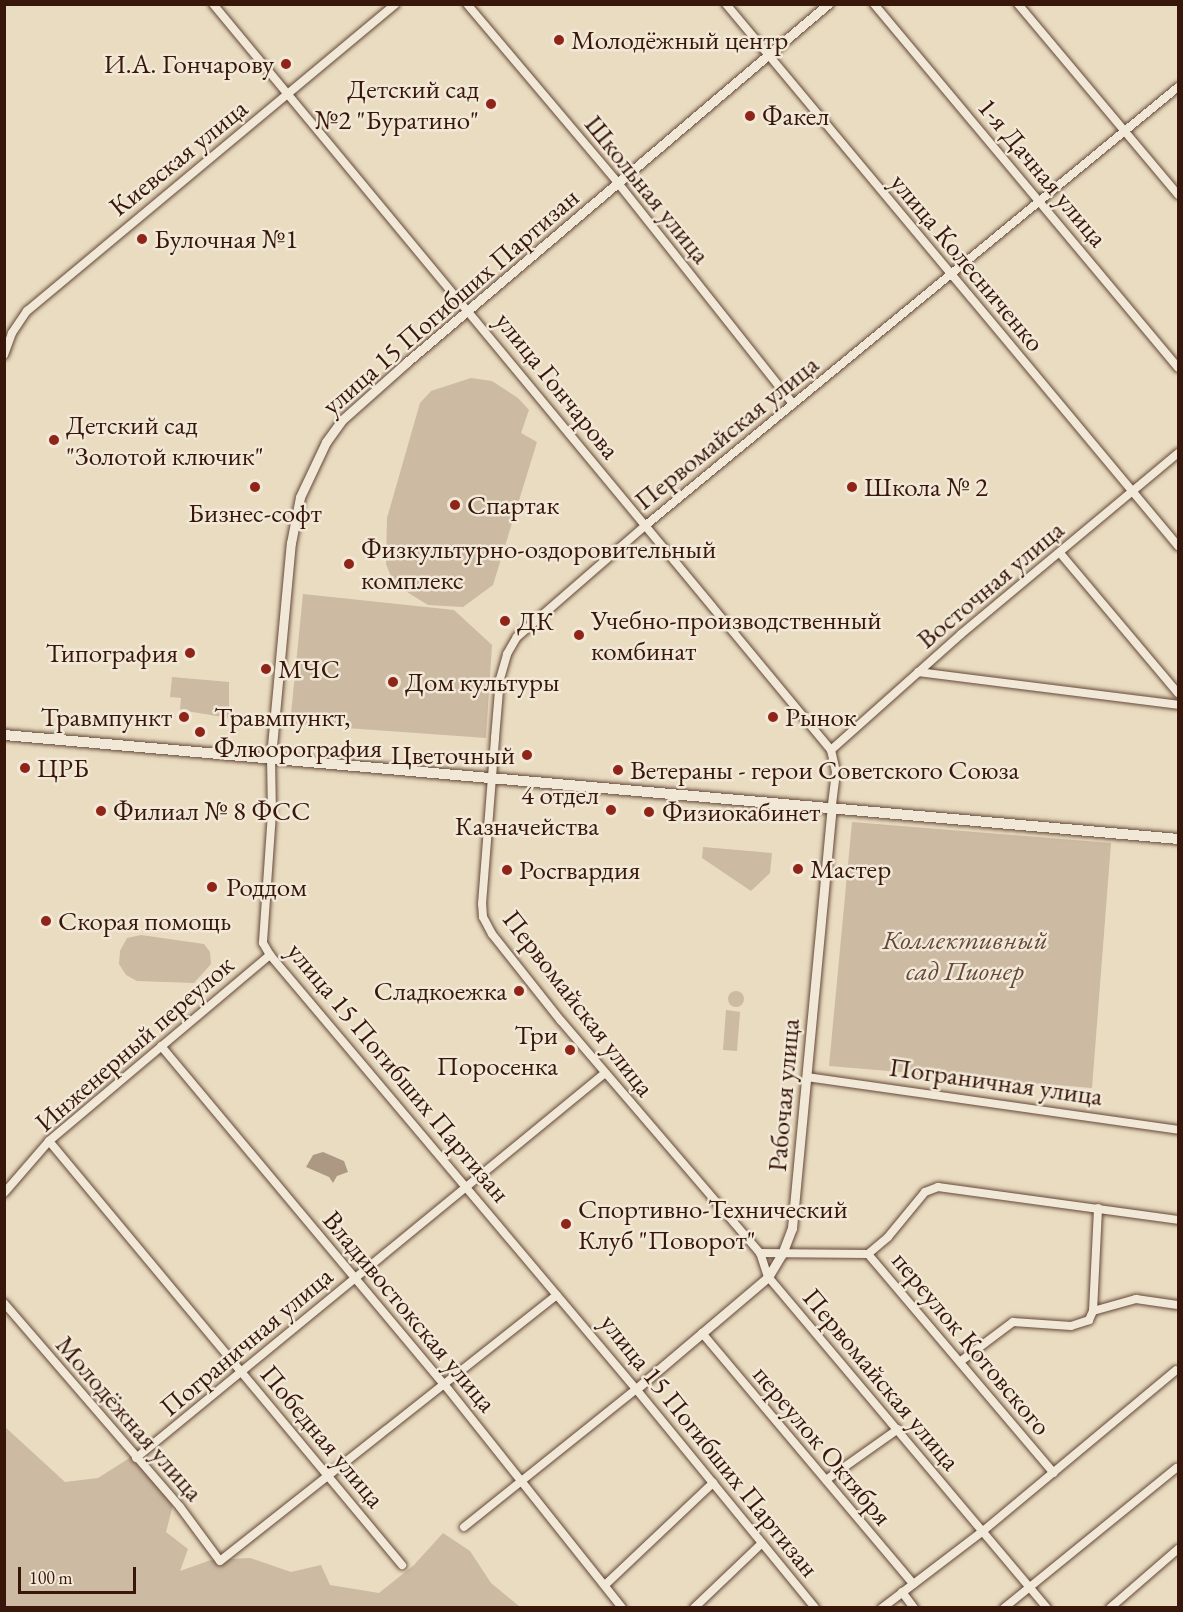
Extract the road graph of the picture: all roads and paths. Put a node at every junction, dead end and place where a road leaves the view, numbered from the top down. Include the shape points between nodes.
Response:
1 (213, 4) edge
2 (395, 4) edge
3 (466, 4) edge
4 (726, 4) edge
5 (828, 4) edge
6 (874, 4) edge
7 (1018, 4) edge
8 (768, 55) junction
9 (1178, 87) edge
10 (288, 95) junction
11 (1126, 134) junction
12 (618, 183) junction
13 (1179, 195) edge
14 (1041, 202) junction
15 (952, 276) junction
16 (469, 309) junction
17 (4, 355) edge
18 (1179, 368) edge
19 (793, 404) junction
20 (1179, 453) edge
21 (1134, 492) junction
22 (646, 525) junction
23 (1179, 546) edge
24 (1060, 553) junction
25 (918, 672) junction
26 (1179, 693) edge
27 (1179, 705) edge
28 (4, 735) edge
29 (831, 750) junction
30 (271, 758) junction
31 (493, 777) junction
32 (832, 806) junction
33 (1179, 839) edge
34 (270, 955) junction
35 (161, 1046) junction
36 (605, 1073) junction
37 (807, 1077) junction
38 (1179, 1130) edge
39 (49, 1141) junction
40 (465, 1186) junction
41 (4, 1193) edge
42 (1098, 1208) junction
43 (1179, 1220) edge
44 (760, 1253) junction
45 (782, 1254) junction
46 (868, 1254) junction
47 (768, 1277) junction
48 (356, 1278) junction
49 (557, 1295) junction
50 (4, 1304) edge
51 (1179, 1305) edge
52 (1093, 1311) junction
53 (702, 1333) junction
54 (961, 1361) junction
55 (1176, 1370) dead end
56 (242, 1372) junction
57 (444, 1384) junction
58 (636, 1389) junction
59 (898, 1430) junction
60 (136, 1458) junction
61 (1176, 1468) dead end
62 (1054, 1473) junction
63 (328, 1475) junction
64 (522, 1478) junction
65 (826, 1480) junction
66 (713, 1483) junction
67 (464, 1527) dead end
68 (983, 1530) junction
69 (762, 1543) junction
70 (1179, 1549) edge
71 (402, 1565) dead end
72 (913, 1584) junction
73 (605, 1585) junction
74 (1030, 1588) junction
75 (902, 1592) junction
76 (622, 1608) edge
77 (694, 1608) edge
78 (815, 1608) edge
79 (882, 1608) edge
80 (914, 1608) edge
81 (1004, 1608) edge
82 (1047, 1608) edge
83 (1110, 1608) edge

1 - 10 street, улица Гончарова
2 - 10 street, Киевская улица
3 - 12 street, Школьная улица
4 - 8 street, улица Колесниченко
5 - 8 street, улица 15 Погибших Партизан
6 - 14 street, 1-я Дачная улица
7 - 11 street
8 - 12 street, улица 15 Погибших Партизан
8 - 15 street, улица Колесниченко
9 - 11 street, Первомайская улица
10 - 16 street, улица Гончарова
10 - 17 street, Киевская улица via 27,311 12,333
11 - 13 street
11 - 14 street, Первомайская улица
12 - 16 street, улица 15 Погибших Партизан
12 - 19 street, Школьная улица
14 - 15 street, Первомайская улица
14 - 18 street, 1-я Дачная улица
15 - 19 street, Первомайская улица
15 - 21 street, улица Колесниченко
16 - 22 street, улица Гончарова
16 - 30 street, улица 15 Погибших Партизан via 342,420 311,468 300,497 291,543
19 - 22 street, Первомайская улица
20 - 21 street, Восточная улица
21 - 23 street, улица Колесниченко
21 - 24 street, Восточная улица
22 - 29 street, улица Гончарова
22 - 31 street, Первомайская улица via 517,637 500,678
24 - 25 street, Восточная улица
24 - 26 street
25 - 27 street
25 - 29 street, Восточная улица
28 - 30 main road
29 - 32 street via 836,772
30 - 31 main road
30 - 34 street, улица 15 Погибших Партизан via 272,813 263,943
31 - 32 main road
31 - 36 street, Первомайская улица via 483,917
32 - 33 main road
32 - 37 street, Рабочая улица
34 - 35 street, Инженерный переулок
34 - 40 street, улица 15 Погибших Партизан
35 - 39 street, Инженерный переулок
35 - 48 street, Владивостокская улица
36 - 40 street, Пограничная улица
36 - 44 street, Первомайская улица
37 - 38 street, Пограничная улица
37 - 45 street, Рабочая улица via 792,1228
39 - 41 street, Инженерный переулок
39 - 56 street, Победная улица
40 - 48 street, Пограничная улица
40 - 49 street, улица 15 Погибших Партизан
42 - 43 street, переулок Котовского
42 - 46 street, переулок Котовского via 931,1188
42 - 52 street
44 - 45 street
44 - 47 street, Первомайская улица
45 - 46 street
45 - 47 street, Рабочая улица
46 - 54 street, переулок Котовского
47 - 53 street, Рабочая улица
47 - 59 street, Первомайская улица
48 - 56 street, Пограничная улица
48 - 57 street, Владивостокская улица
49 - 57 street
49 - 58 street, улица 15 Погибших Партизан
50 - 60 street, Молодёжная улица
51 - 52 street via 1136,1299
52 - 54 street via 1089,1320 1071,1326 1006,1325
53 - 58 street, Рабочая улица
53 - 65 street, переулок Октября
54 - 62 street, переулок Котовского
55 - 62 street
56 - 60 street, Пограничная улица
56 - 63 street, Победная улица
57 - 63 street
57 - 64 street, Владивостокская улица
58 - 64 street, Рабочая улица
58 - 66 street, улица 15 Погибших Партизан
59 - 65 street
59 - 68 street, Первомайская улица
60 - 63 street, Молодёжная улица via 220,1561
61 - 74 street
62 - 68 street
63 - 71 street, Победная улица
64 - 67 street, Рабочая улица
64 - 73 street, Владивостокская улица
65 - 72 street, переулок Октября
66 - 69 street, улица 15 Погибших Партизан
66 - 73 street
68 - 72 street
68 - 74 street, Первомайская улица
69 - 77 street
69 - 78 street, улица 15 Погибших Партизан
70 - 83 street
72 - 75 street
73 - 76 street, Владивостокская улица
74 - 81 street
74 - 82 street, Первомайская улица
75 - 79 street
75 - 80 street

